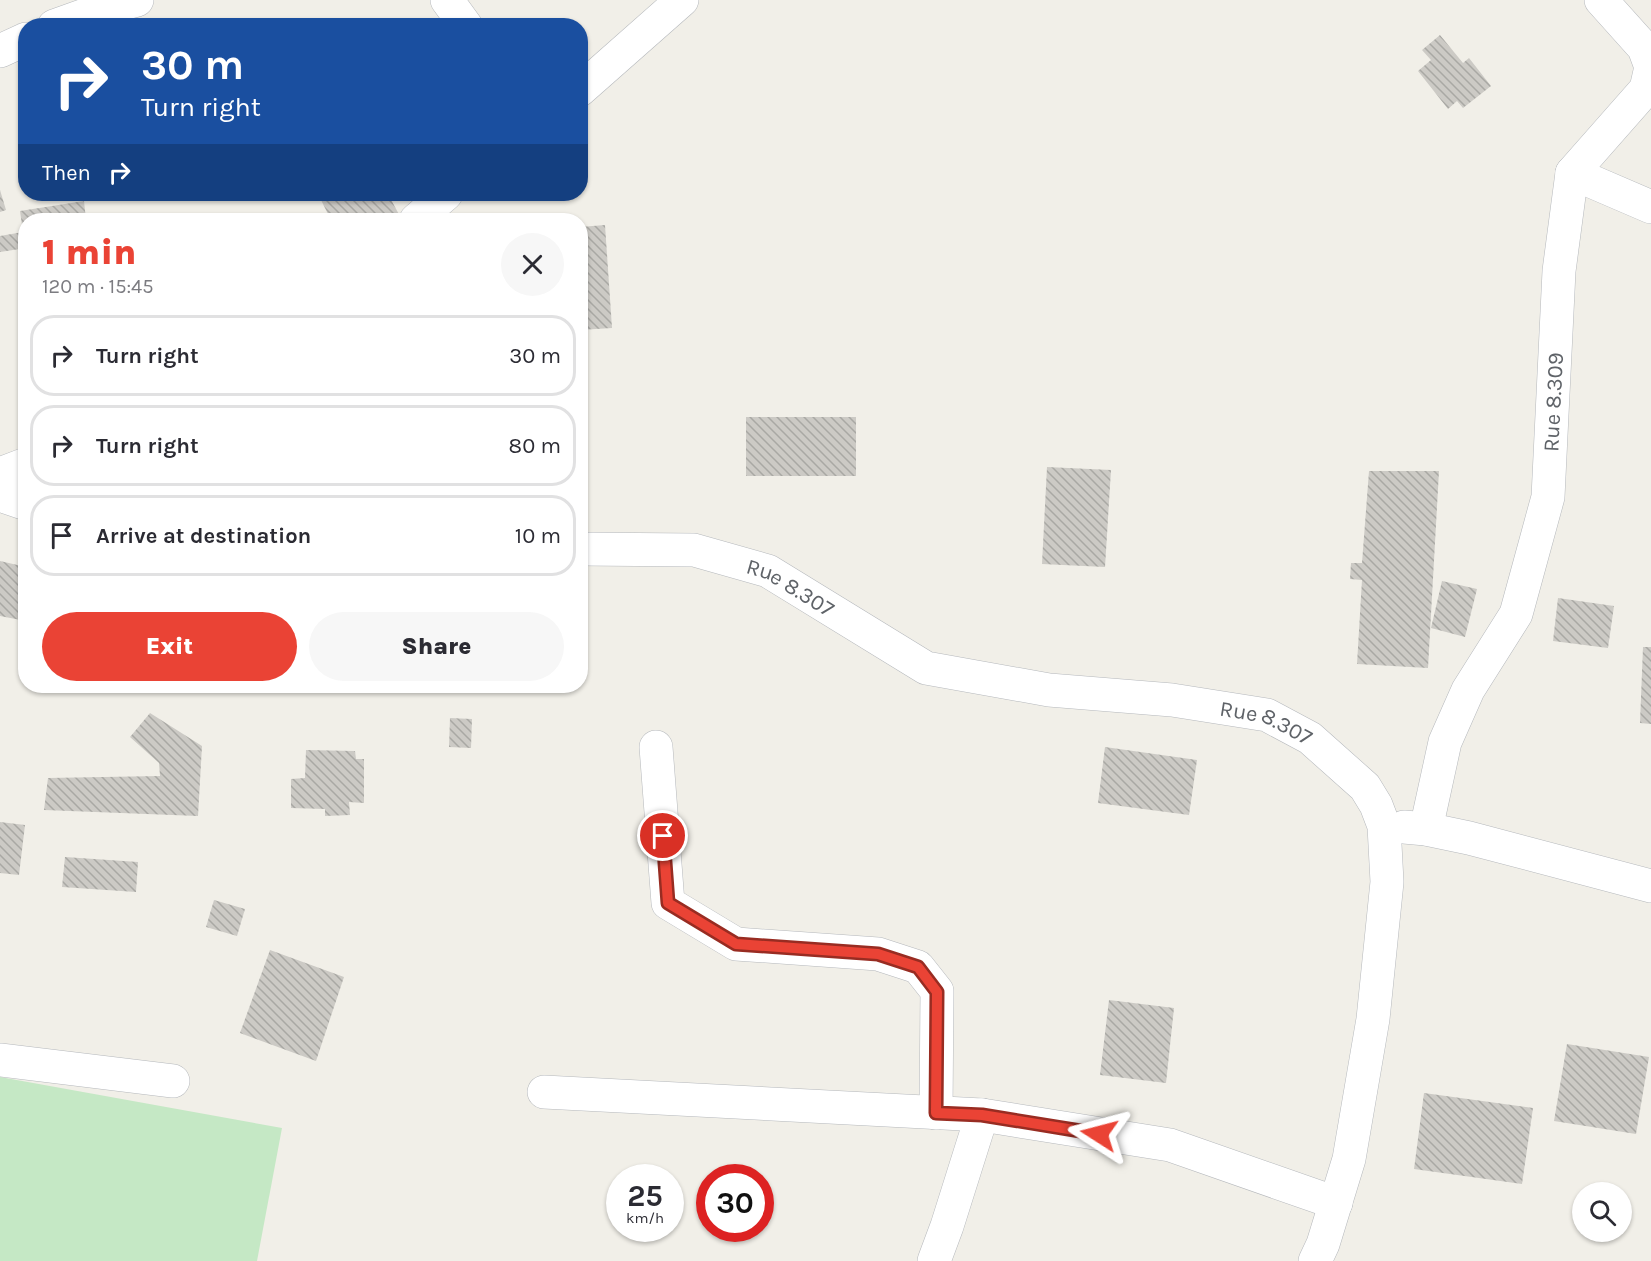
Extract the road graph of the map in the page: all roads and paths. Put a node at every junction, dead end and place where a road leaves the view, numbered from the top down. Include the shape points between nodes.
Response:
1 (138, 0) edge
2 (447, 0) edge
3 (682, 0) edge
4 (1601, 0) edge
5 (76, 18) edge
6 (460, 18) edge
7 (18, 43) edge
8 (0, 51) edge
9 (588, 83) edge
10 (1572, 173) junction
11 (438, 201) edge
12 (1651, 207) edge
13 (424, 213) edge
14 (18, 467) edge
15 (0, 474) edge
16 (0, 495) edge
17 (18, 501) edge
18 (588, 549) edge
19 (656, 747) dead end
20 (1384, 826) junction
21 (1426, 829) junction
22 (1651, 886) edge
23 (0, 1060) edge
24 (173, 1081) dead end
25 (544, 1092) dead end
26 (936, 1113) junction
27 (982, 1115) junction
28 (1335, 1203) junction
29 (934, 1261) edge
30 (1315, 1261) edge

1 - 5 street
2 - 6 street
3 - 9 street
4 - 10 street via 1644,48 1651,67 1646,89
7 - 8 street
10 - 12 street
10 - 21 street, Rue 8.309 via 1559,271 1548,497 1516,614 1468,690 1445,742
11 - 13 street
14 - 15 street
16 - 17 street
18 - 20 street, Rue 8.307 via 693,550 768,571 926,668 1049,690 1172,700 1267,715 1310,738 1365,787
19 - 26 street via 668,903 736,944 878,954 918,967 937,992
20 - 21 street
20 - 28 street, Rue 8.307 via 1387,882 1373,1019 1349,1159
21 - 22 street
23 - 24 street
25 - 26 street
26 - 27 street
27 - 28 street via 1170,1145
27 - 29 street
28 - 30 street, Rue 8.307

